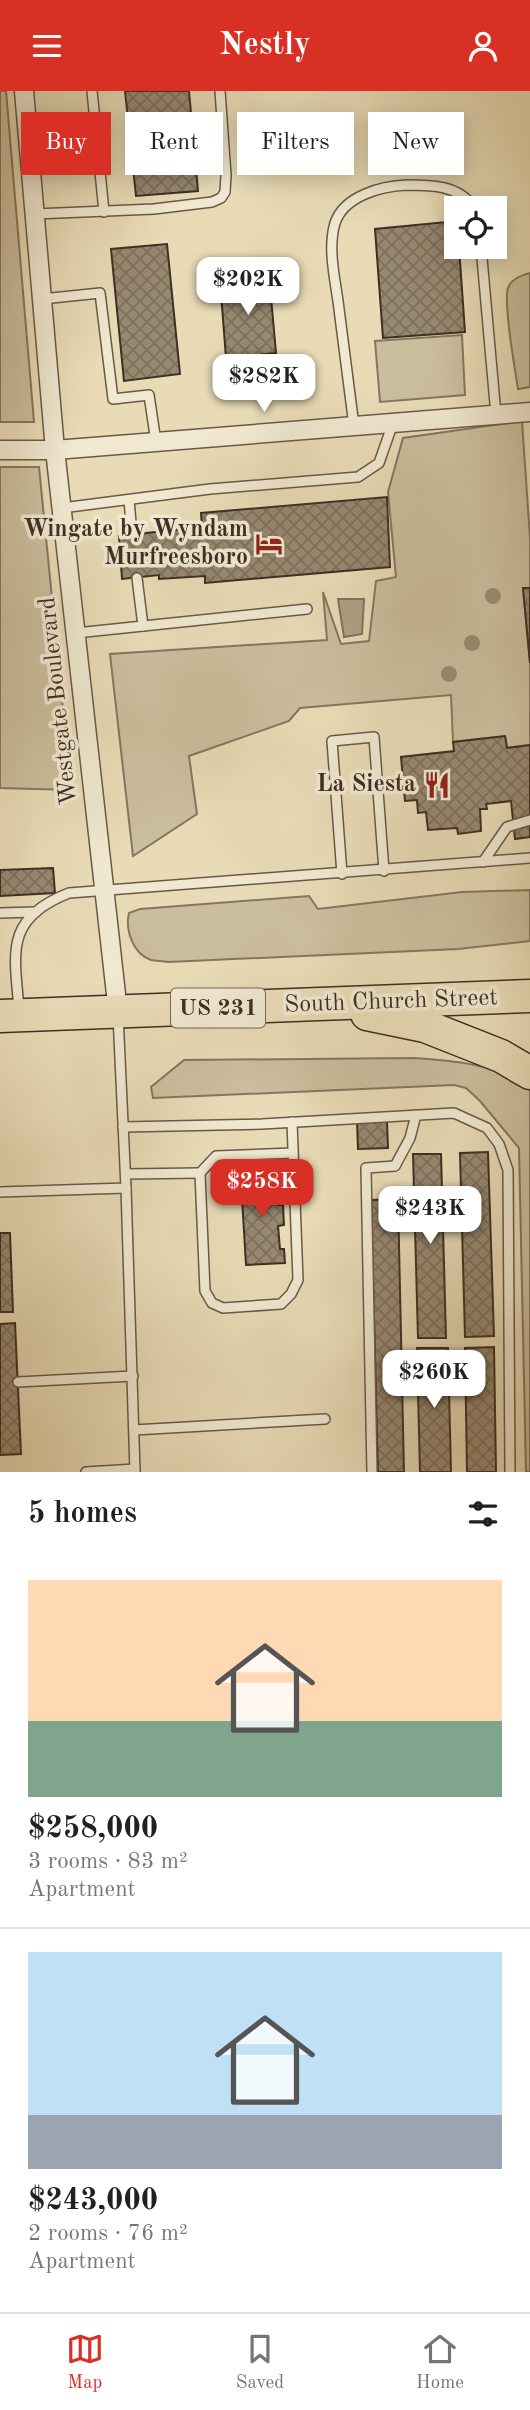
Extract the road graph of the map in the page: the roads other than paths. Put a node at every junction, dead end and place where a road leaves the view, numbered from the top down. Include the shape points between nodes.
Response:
1 (24, 91) edge
2 (92, 91) edge
3 (220, 91) edge
4 (460, 196) edge
5 (104, 212) junction
6 (35, 214) junction
7 (482, 259) edge
8 (42, 299) junction
9 (530, 412) edge
10 (496, 415) junction
11 (394, 423) junction
12 (354, 426) junction
13 (156, 442) junction
14 (0, 450) edge
15 (55, 450) junction
16 (129, 501) junction
17 (62, 508) junction
18 (132, 534) dead end
19 (137, 578) dead end
20 (307, 609) dead end
21 (143, 626) junction
22 (76, 633) junction
23 (530, 820) edge
24 (530, 858) edge
25 (483, 863) junction
26 (384, 871) junction
27 (342, 874) junction
28 (104, 892) junction
29 (36, 912) junction
30 (0, 913) edge
31 (530, 973) edge
32 (530, 996) edge
33 (458, 999) junction
34 (318, 1004) junction
35 (118, 1012) junction
36 (10, 1016) edge
37 (530, 1073) edge
38 (416, 1115) junction
39 (292, 1122) junction
40 (123, 1127) junction
41 (293, 1153) junction
42 (200, 1173) junction
43 (125, 1174) junction
44 (126, 1188) junction
45 (0, 1192) edge
46 (132, 1376) junction
47 (18, 1382) dead end
48 (325, 1419) dead end
49 (134, 1430) junction
50 (135, 1470) edge
51 (86, 1472) edge
52 (372, 1472) edge
53 (510, 1472) edge

1 - 6 street, Westgate Boulevard
2 - 5 lane
3 - 5 lane via 226,175 221,198
4 - 12 lane via 432,185 401,185 365,194 345,206 335,223 332,252
5 - 6 lane
6 - 8 street, Westgate Boulevard
7 - 10 lane
8 - 13 lane via 100,293 113,399 149,395
8 - 15 street, Westgate Boulevard
9 - 10 street
10 - 11 street
11 - 12 street
11 - 16 lane via 379,463 358,477
12 - 13 street
13 - 15 street
14 - 15 street
15 - 17 street, Westgate Boulevard
16 - 17 lane
16 - 18 lane
17 - 22 street, Westgate Boulevard
19 - 21 lane
20 - 21 lane
21 - 22 lane
22 - 28 street, Westgate Boulevard
23 - 25 lane via 507,827
24 - 25 lane
25 - 26 lane
26 - 27 lane
26 - 27 lane via 374,737 332,741
27 - 28 lane
28 - 29 lane via 69,893
28 - 35 street, Westgate Boulevard
29 - 30 lane
29 - 36 lane via 16,940
31 - 33 highway
32 - 33 highway, South Church Street / US 231
33 - 34 highway, South Church Street / US 231
34 - 35 highway, South Church Street / US 231
34 - 37 highway via 425,1026
35 - 36 highway, South Church Street / US 231
35 - 40 lane
38 - 39 lane
38 - 52 lane via 395,1166 366,1168
38 - 53 lane via 454,1112 487,1128 499,1144 508,1170
39 - 40 lane
39 - 41 lane
40 - 43 lane
41 - 42 lane via 216,1156
41 - 42 lane via 298,1280 281,1304 223,1308 212,1303 205,1291
42 - 43 lane
43 - 44 lane
44 - 45 lane
44 - 46 lane
46 - 47 lane
46 - 49 lane
48 - 49 lane
49 - 50 lane
50 - 51 lane

